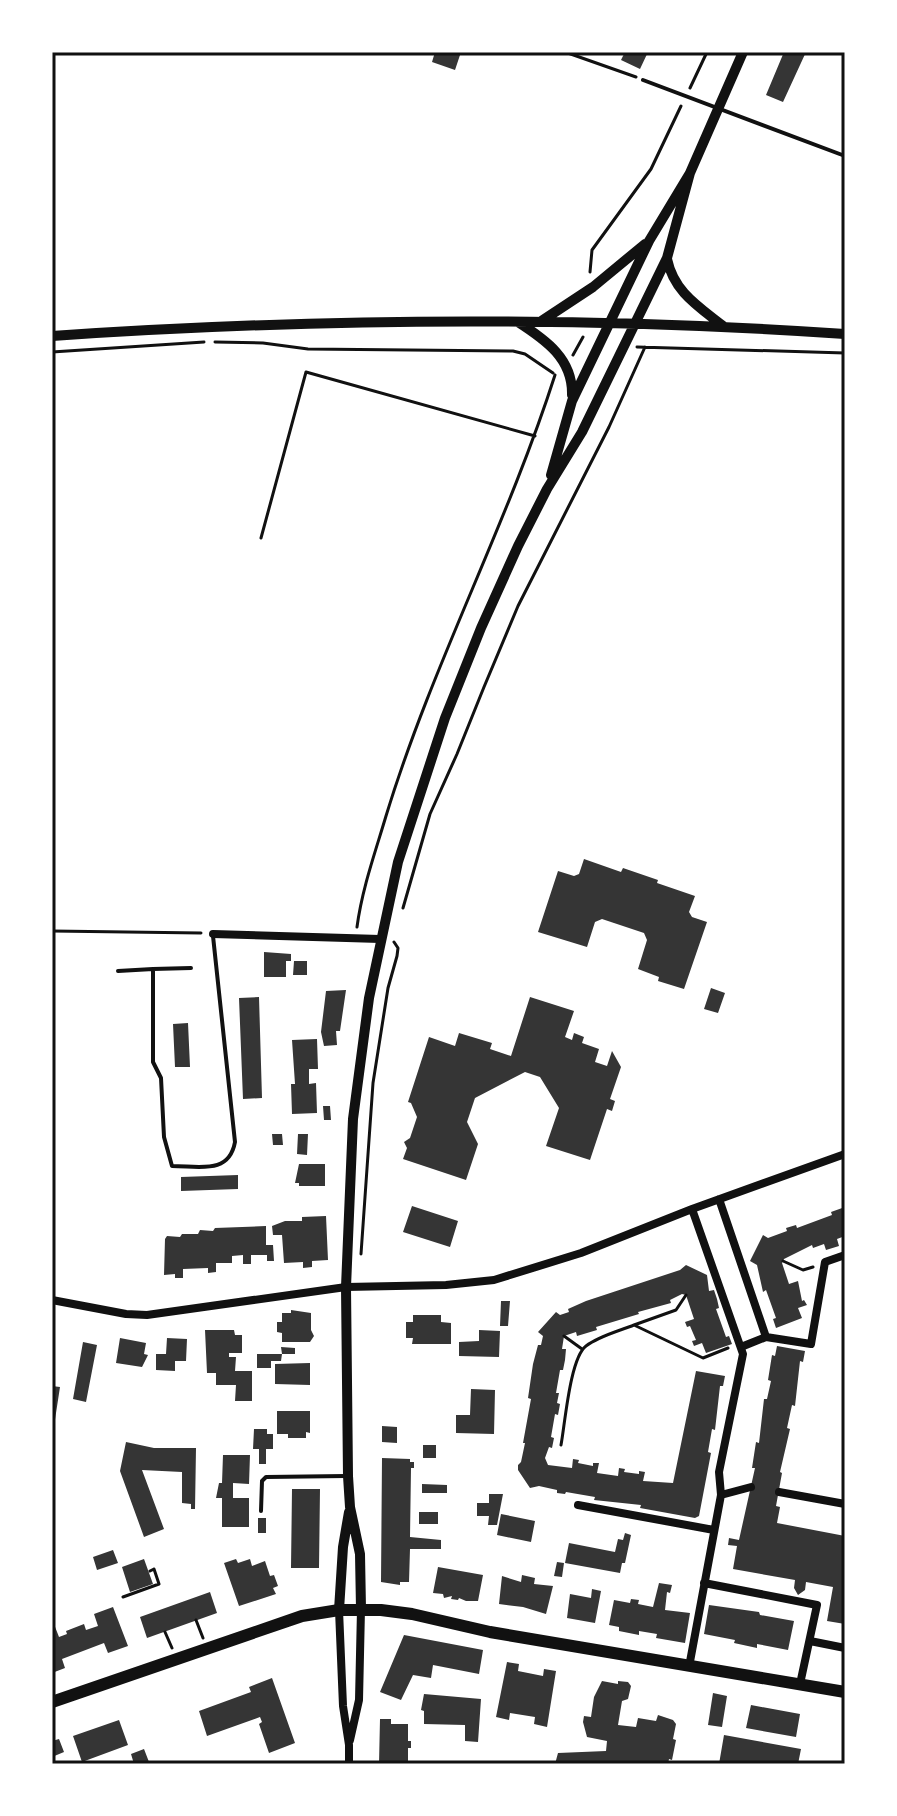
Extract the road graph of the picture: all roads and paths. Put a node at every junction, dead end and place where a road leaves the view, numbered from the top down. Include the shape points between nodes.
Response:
1 (565, 52) edge
2 (707, 52) edge
3 (743, 52) edge
4 (643, 80) joint
5 (686, 96) junction
6 (718, 107) junction
7 (845, 156) edge
8 (690, 173) junction
9 (649, 241) junction
10 (667, 258) junction
11 (593, 287) junction
12 (541, 321) junction
13 (518, 322) junction
14 (589, 322) junction
15 (610, 322) junction
16 (635, 323) junction
17 (723, 326) junction
18 (845, 334) edge
19 (52, 336) edge
20 (580, 345) dead end
21 (52, 352) edge
22 (845, 353) edge
23 (572, 401) junction
24 (535, 436) junction
25 (547, 489) junction
26 (261, 538) dead end
27 (402, 912) dead end
28 (52, 931) edge
29 (213, 934) junction
30 (396, 934) dead end
31 (355, 936) junction
32 (380, 939) junction
33 (191, 968) dead end
34 (153, 969) junction
35 (118, 971) dead end
36 (845, 1154) edge
37 (719, 1199) junction
38 (692, 1209) junction
39 (845, 1255) edge
40 (783, 1261) dead end
41 (357, 1262) dead end
42 (825, 1262) junction
43 (346, 1287) junction
44 (686, 1295) dead end
45 (52, 1300) edge
46 (634, 1325) junction
47 (564, 1336) dead end
48 (766, 1337) junction
49 (740, 1345) junction
50 (582, 1349) junction
51 (561, 1445) dead end
52 (348, 1476) junction
53 (751, 1487) dead end
54 (779, 1492) dead end
55 (721, 1495) junction
56 (845, 1504) edge
57 (578, 1505) dead end
58 (350, 1507) junction
59 (261, 1511) dead end
60 (714, 1530) junction
61 (150, 1571) dead end
62 (704, 1583) junction
63 (123, 1597) dead end
64 (361, 1609) junction
65 (339, 1610) junction
66 (810, 1641) junction
67 (845, 1648) edge
68 (689, 1667) junction
69 (800, 1684) junction
70 (845, 1692) edge
71 (52, 1702) edge
72 (349, 1745) junction
73 (349, 1764) edge

1 - 4 path
2 - 5 path
3 - 6 street
4 - 5 lane
5 - 6 lane
5 - 11 path via 651,169 592,250
6 - 7 lane
6 - 8 street
8 - 9 street
8 - 10 street
9 - 11 street
9 - 15 street
10 - 16 street
10 - 17 street via 678,289
11 - 12 street
12 - 13 street
12 - 14 street
13 - 19 street via 306,324
13 - 23 street via 547,342 567,365
14 - 15 street
14 - 20 path
15 - 16 street
15 - 23 street
16 - 17 street
16 - 25 street via 582,432
17 - 18 street
21 - 24 path via 213,342 334,350 513,351 556,375
22 - 27 path via 645,347 518,606 430,814
23 - 25 street
24 - 26 path via 306,372
24 - 31 path via 404,755
25 - 32 street via 445,718 414,808
28 - 29 path
29 - 31 street
29 - 34 lane via 235,1142 233,1154 218,1166 172,1166 164,1137 161,1078 153,1062
30 - 41 path via 397,956 373,1083 363,1250
31 - 32 street
32 - 43 street via 353,1119
33 - 34 lane
34 - 35 lane
36 - 37 street
37 - 38 street
37 - 48 street
38 - 43 street via 494,1280
38 - 49 street
39 - 42 street
40 - 42 path via 803,1270
42 - 48 street via 811,1344
43 - 45 street via 147,1315
43 - 52 street
44 - 46 path via 676,1310
46 - 49 path via 703,1358
46 - 50 path
47 - 50 path
48 - 49 street
49 - 55 street via 743,1354 719,1472
50 - 51 path
52 - 58 street
52 - 59 lane via 266,1477
53 - 55 street
54 - 56 street
55 - 60 street
57 - 60 street
58 - 64 street via 360,1554
58 - 65 street
60 - 62 street
61 - 63 path via 154,1569 159,1584
62 - 66 street via 817,1605
62 - 68 street
64 - 65 main road
64 - 68 main road
64 - 72 street via 359,1700
65 - 71 main road via 302,1616
65 - 72 street
66 - 67 street
66 - 69 street
68 - 69 main road
69 - 70 main road
72 - 73 street

